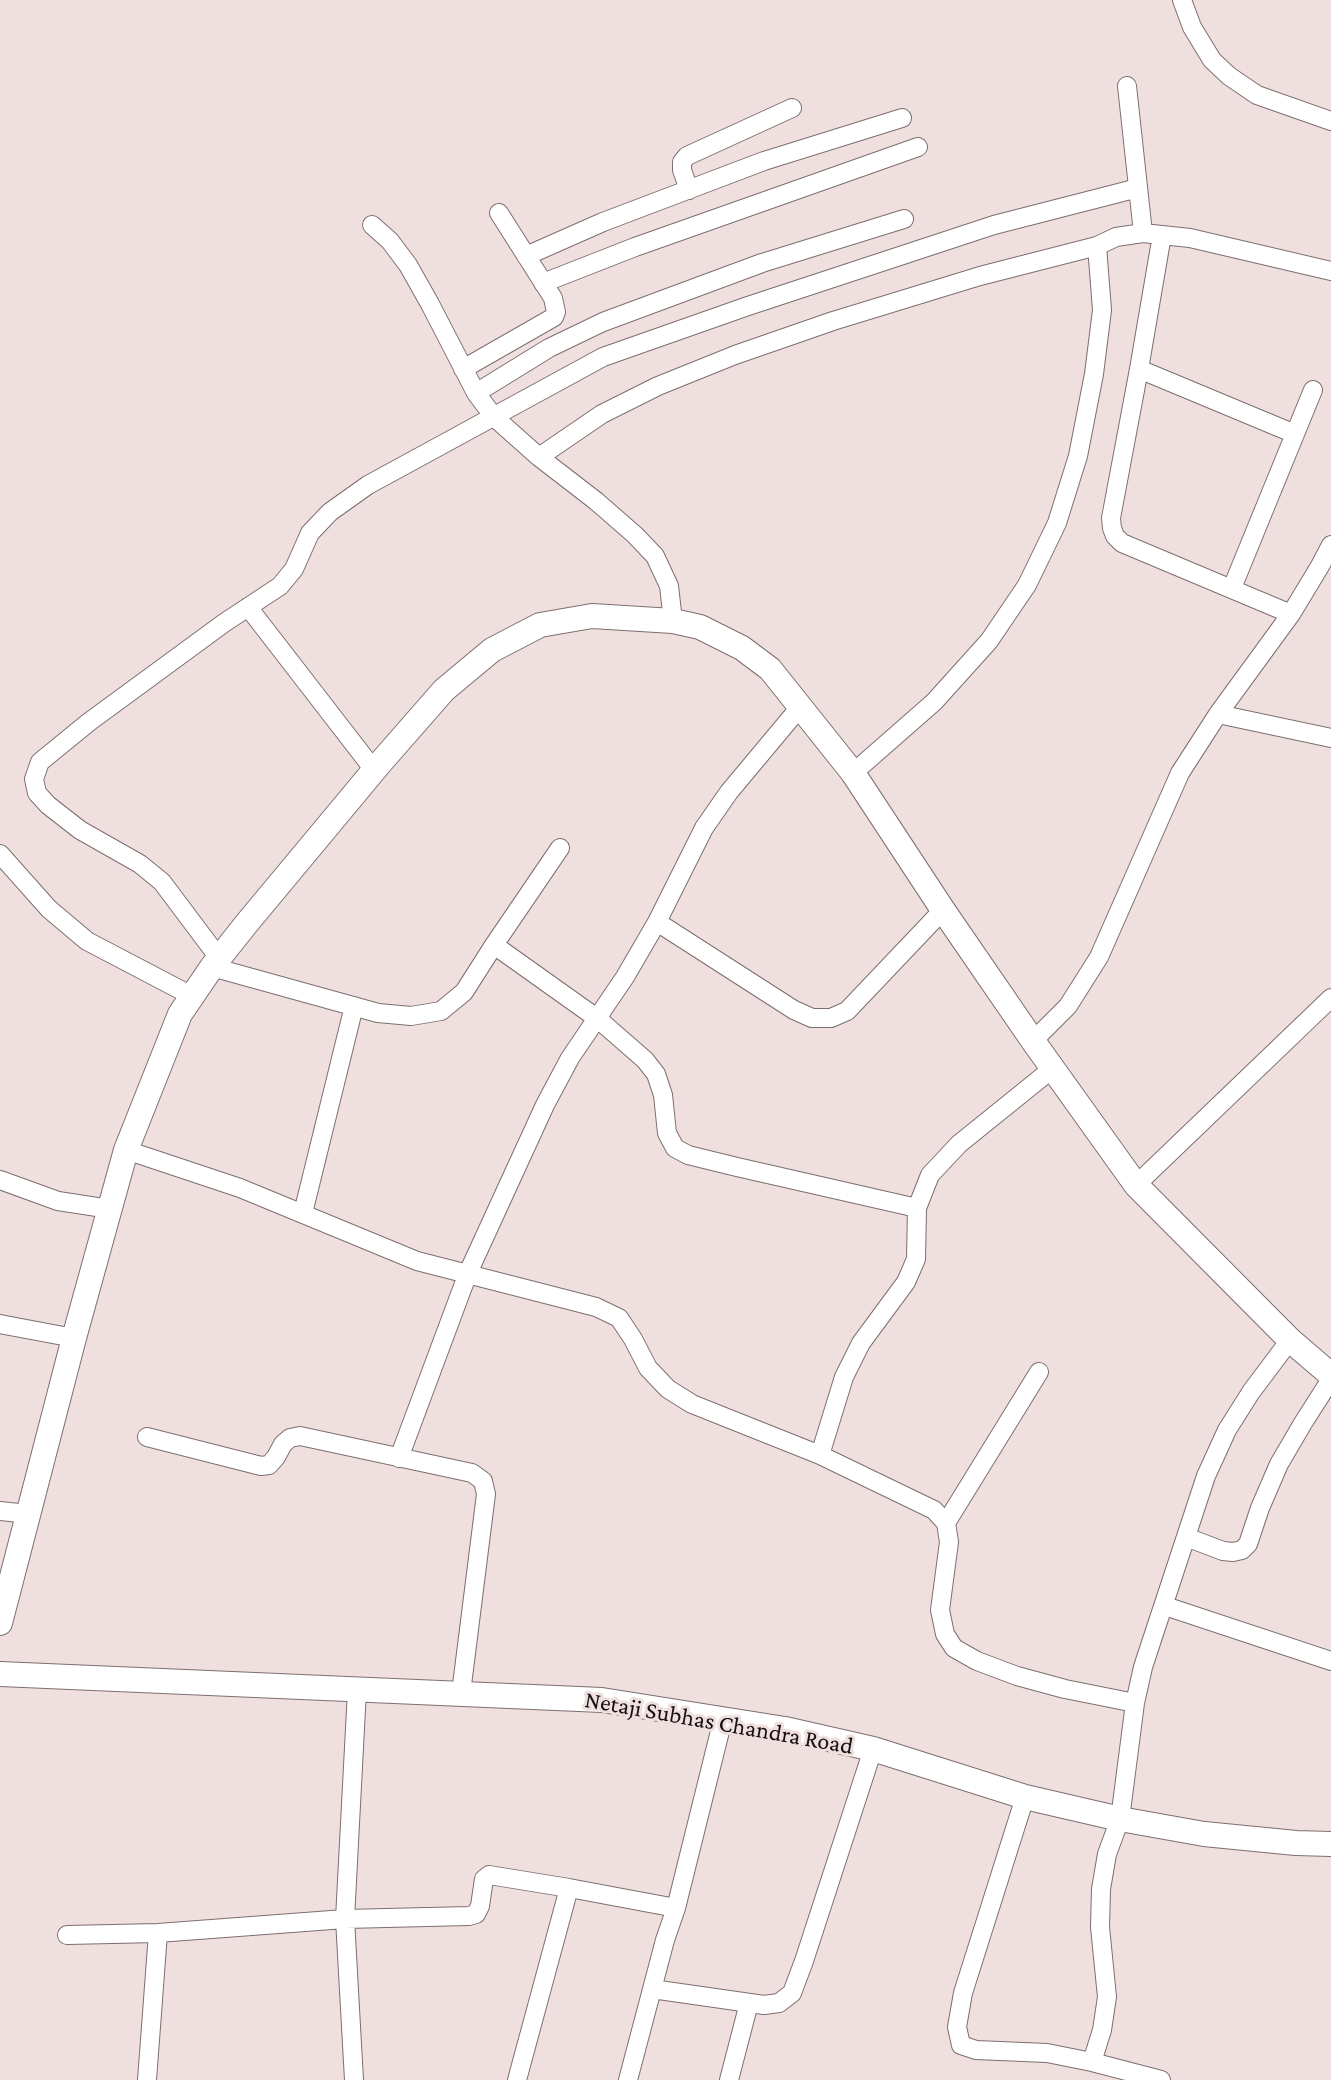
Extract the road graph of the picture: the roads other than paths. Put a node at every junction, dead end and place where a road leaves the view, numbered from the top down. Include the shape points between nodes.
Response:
1 (1182, 0) edge
2 (1127, 86) dead end
3 (792, 108) dead end
4 (902, 118) dead end
5 (1331, 121) edge
6 (918, 147) dead end
7 (1138, 188) junction
8 (689, 190) junction
9 (499, 213) dead end
10 (904, 219) dead end
11 (372, 225) dead end
12 (1143, 233) junction
13 (1162, 235) junction
14 (1097, 246) junction
15 (526, 256) junction
16 (1331, 271) edge
17 (543, 283) junction
18 (463, 369) junction
19 (1139, 369) junction
20 (1313, 390) dead end
21 (476, 393) junction
22 (494, 417) junction
23 (1295, 434) junction
24 (539, 457) junction
25 (1331, 545) edge
26 (1232, 588) junction
27 (248, 607) junction
28 (1291, 614) junction
29 (673, 621) junction
30 (800, 707) junction
31 (1218, 714) junction
32 (1331, 738) edge
33 (374, 770) junction
34 (853, 773) junction
35 (560, 848) dead end
36 (0, 854) edge
37 (943, 910) junction
38 (657, 922) junction
39 (494, 945) junction
40 (215, 962) junction
41 (192, 996) junction
42 (1331, 998) edge
43 (354, 1006) junction
44 (598, 1019) junction
45 (1033, 1041) junction
46 (1052, 1069) junction
47 (126, 1150) junction
48 (0, 1180) edge
49 (1136, 1185) junction
50 (917, 1208) junction
51 (110, 1209) junction
52 (303, 1213) junction
53 (468, 1273) junction
54 (0, 1324) edge
55 (74, 1338) junction
56 (1290, 1340) junction
57 (1039, 1372) dead end
58 (1331, 1377) edge
59 (147, 1437) dead end
60 (820, 1455) junction
61 (399, 1458) junction
62 (0, 1511) edge
63 (28, 1514) junction
64 (946, 1523) junction
65 (1186, 1537) junction
66 (1165, 1606) junction
67 (0, 1623) edge
68 (1331, 1661) edge
69 (0, 1674) edge
70 (357, 1690) junction
71 (461, 1693) junction
72 (1135, 1703) junction
73 (723, 1719) junction
74 (873, 1749) junction
75 (1025, 1797) junction
76 (1120, 1819) junction
77 (1331, 1844) edge
78 (569, 1888) junction
79 (676, 1908) junction
80 (345, 1919) junction
81 (158, 1933) junction
82 (67, 1935) dead end
83 (652, 1989) junction
84 (749, 2003) junction
85 (1092, 2062) junction
86 (1152, 2079) edge
87 (147, 2080) edge
88 (354, 2080) edge
89 (517, 2080) edge
90 (628, 2080) edge
91 (729, 2080) edge

1 - 5 street via 1212,60 1229,76 1257,95
2 - 7 street
3 - 8 street via 687,156 682,170
4 - 8 street
6 - 17 street
7 - 12 street
7 - 22 street via 994,225 652,339 603,357
8 - 15 street
9 - 15 street
10 - 21 street via 762,263 603,322
11 - 18 street via 408,265
12 - 13 street
12 - 14 street
13 - 16 street
13 - 19 street
14 - 24 street via 980,276 735,355 602,414
14 - 34 street via 1102,310 1094,374 1078,456 1057,523 1027,585 989,641 934,702
15 - 17 street
17 - 18 street via 556,306 554,317
18 - 21 street
19 - 23 street
19 - 26 street via 1111,518 1115,536
20 - 23 street
21 - 22 street
22 - 24 street
22 - 27 street via 368,485 330,512 310,533 280,586
23 - 26 street
24 - 29 street via 655,556 669,586
25 - 28 street
26 - 28 street
27 - 33 street
27 - 40 street via 89,722 40,762 34,779 48,805 162,882
28 - 31 street
29 - 30 street via 700,627 742,648 770,669
29 - 33 street via 592,616 540,625 492,650 444,690
30 - 34 street
30 - 38 street via 704,828
31 - 32 street
31 - 45 street via 1180,773 1099,957 1068,1006
33 - 40 street
34 - 37 street
35 - 39 street
36 - 41 street via 49,909 87,941
37 - 38 street via 847,1011 831,1018 812,1018 794,1010
37 - 45 street
38 - 44 street
39 - 43 street via 464,992 441,1011 411,1016
39 - 44 street
40 - 41 street
40 - 43 street
41 - 47 street
42 - 49 street
43 - 52 street
44 - 50 street via 656,1074 667,1133 675,1148
44 - 53 street via 545,1105
45 - 46 street
46 - 49 street
46 - 50 street via 959,1144 930,1175
47 - 51 street
47 - 52 street
48 - 51 street via 58,1201
49 - 56 street
50 - 60 street via 916,1259 844,1377
51 - 55 street
52 - 53 street via 417,1261
53 - 60 street via 619,1318 648,1368 668,1389 692,1404
53 - 61 street
54 - 55 street
55 - 63 street
56 - 58 street
56 - 65 street via 1227,1430
57 - 64 street
58 - 65 street via 1279,1464 1248,1544 1242,1550 1223,1551
59 - 61 street via 261,1466 269,1465 290,1438 300,1436
60 - 64 street via 934,1510
61 - 71 street via 472,1473 483,1481 486,1494
62 - 63 street
63 - 67 street
64 - 72 street via 949,1542 940,1610 954,1648 1017,1676
65 - 66 street
66 - 68 street
66 - 72 street
69 - 70 street, Netaji Subhas Chandra Road
70 - 71 street, Netaji Subhas Chandra Road
70 - 80 street
71 - 73 street, Netaji Subhas Chandra Road via 602,1700
72 - 76 street
73 - 74 street, Netaji Subhas Chandra Road
73 - 79 street
74 - 75 street, Netaji Subhas Chandra Road
74 - 84 street via 792,1993 779,2003
75 - 76 street, Netaji Subhas Chandra Road
75 - 85 street via 963,1993 957,2027 961,2045
76 - 77 street, Netaji Subhas Chandra Road via 1204,1834
76 - 85 street via 1101,1889 1107,1997
78 - 79 street
78 - 80 street via 489,1875 476,1914
78 - 89 street
79 - 83 street
80 - 81 street
80 - 88 street
81 - 82 street
81 - 87 street
83 - 84 street
83 - 90 street
84 - 91 street
85 - 86 street

